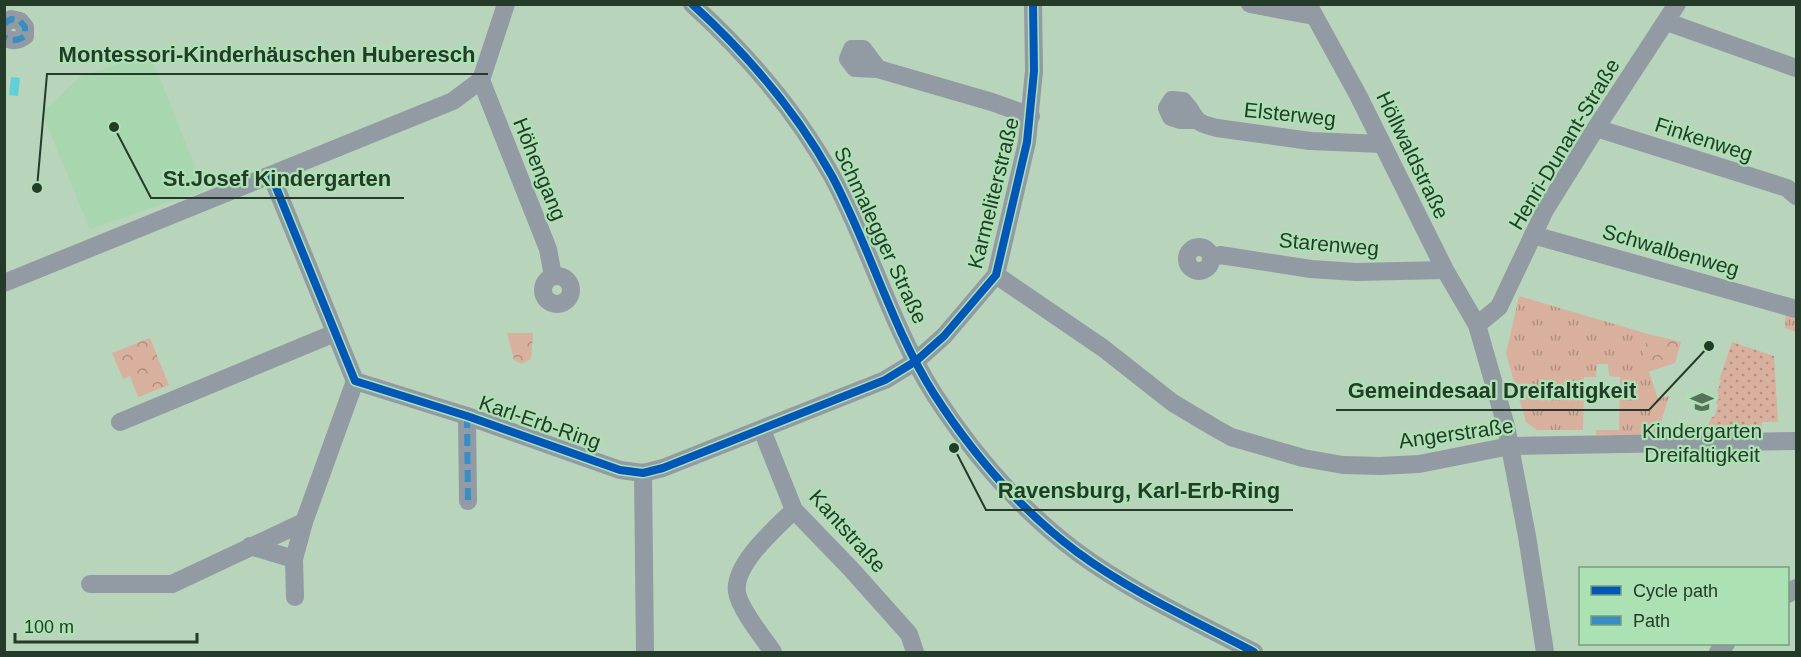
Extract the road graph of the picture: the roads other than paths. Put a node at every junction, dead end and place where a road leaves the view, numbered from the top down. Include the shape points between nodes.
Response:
1 (506, 4) edge
2 (692, 4) edge
3 (1034, 4) edge
4 (1250, 4) edge
5 (1677, 4) edge
6 (1311, 10) edge
7 (1667, 22) junction
8 (4, 24) edge
9 (4, 37) edge
10 (1797, 68) edge
11 (878, 69) dead end
12 (481, 80) junction
13 (1030, 116) junction
14 (1195, 120) dead end
15 (1596, 128) junction
16 (1382, 144) junction
17 (271, 175) junction
18 (1797, 196) edge
19 (1533, 235) junction
20 (1211, 258) dead end
21 (1445, 270) junction
22 (996, 275) junction
23 (553, 276) dead end
24 (4, 283) edge
25 (1797, 309) edge
26 (1477, 325) junction
27 (335, 333) junction
28 (916, 362) junction
29 (355, 381) junction
30 (467, 416) junction
31 (120, 422) dead end
32 (762, 430) junction
33 (1797, 441) edge
34 (1510, 446) junction
35 (643, 473) junction
36 (468, 501) dead end
37 (794, 510) junction
38 (304, 522) junction
39 (250, 546) junction
40 (294, 559) junction
41 (90, 584) dead end
42 (295, 597) dead end
43 (645, 652) edge
44 (773, 652) edge
45 (915, 652) edge
46 (1254, 652) edge
47 (1545, 652) edge

1 - 12 street
2 - 28 street, Schmalegger Straße via 731,42 802,127 832,177
3 - 13 street, Karmeliterstraße
4 - 6 street
5 - 7 street, Henri-Dunant-Straße
6 - 16 street, Höllwaldstraße
7 - 10 street
7 - 15 street, Henri-Dunant-Straße
8 - 9 street via 11,19 20,21 26,27 26,36 18,40
11 - 13 street
12 - 17 street via 453,100
12 - 23 street, Höhengang via 548,249
13 - 22 street, Karmeliterstraße
14 - 16 street, Elsterweg via 1217,128 1310,141
15 - 18 street, Finkenweg via 1787,188
15 - 19 street, Henri-Dunant-Straße
16 - 21 street, Höllwaldstraße
17 - 24 street
17 - 27 street
19 - 25 street, Schwalbenweg
19 - 26 street, Henri-Dunant-Straße via 1499,307
20 - 21 street, Starenweg via 1220,255 1356,272
21 - 26 street, Höllwaldstraße
22 - 28 street, Karmeliterstraße via 944,336
22 - 34 street, Angerstraße via 1103,348 1173,403 1231,437 1343,465 1419,464
26 - 34 street
27 - 29 street
27 - 31 street
28 - 32 street, Karl-Erb-Ring via 885,380
28 - 46 street, Schmalegger Straße via 971,445 1007,488 1058,537 1118,578
29 - 30 street, Karl-Erb-Ring
29 - 38 street
30 - 35 street, Karl-Erb-Ring via 620,470
30 - 36 street, Karl-Erb-Ring
32 - 35 street, Karl-Erb-Ring
32 - 37 street, Kantstraße
33 - 34 street, Angerstraße
34 - 47 street
35 - 43 street
37 - 44 street via 752,554 740,575 737,592
37 - 45 street, Kantstraße via 909,634
38 - 39 street
38 - 40 street
39 - 40 street
39 - 41 street via 172,584
40 - 42 street

